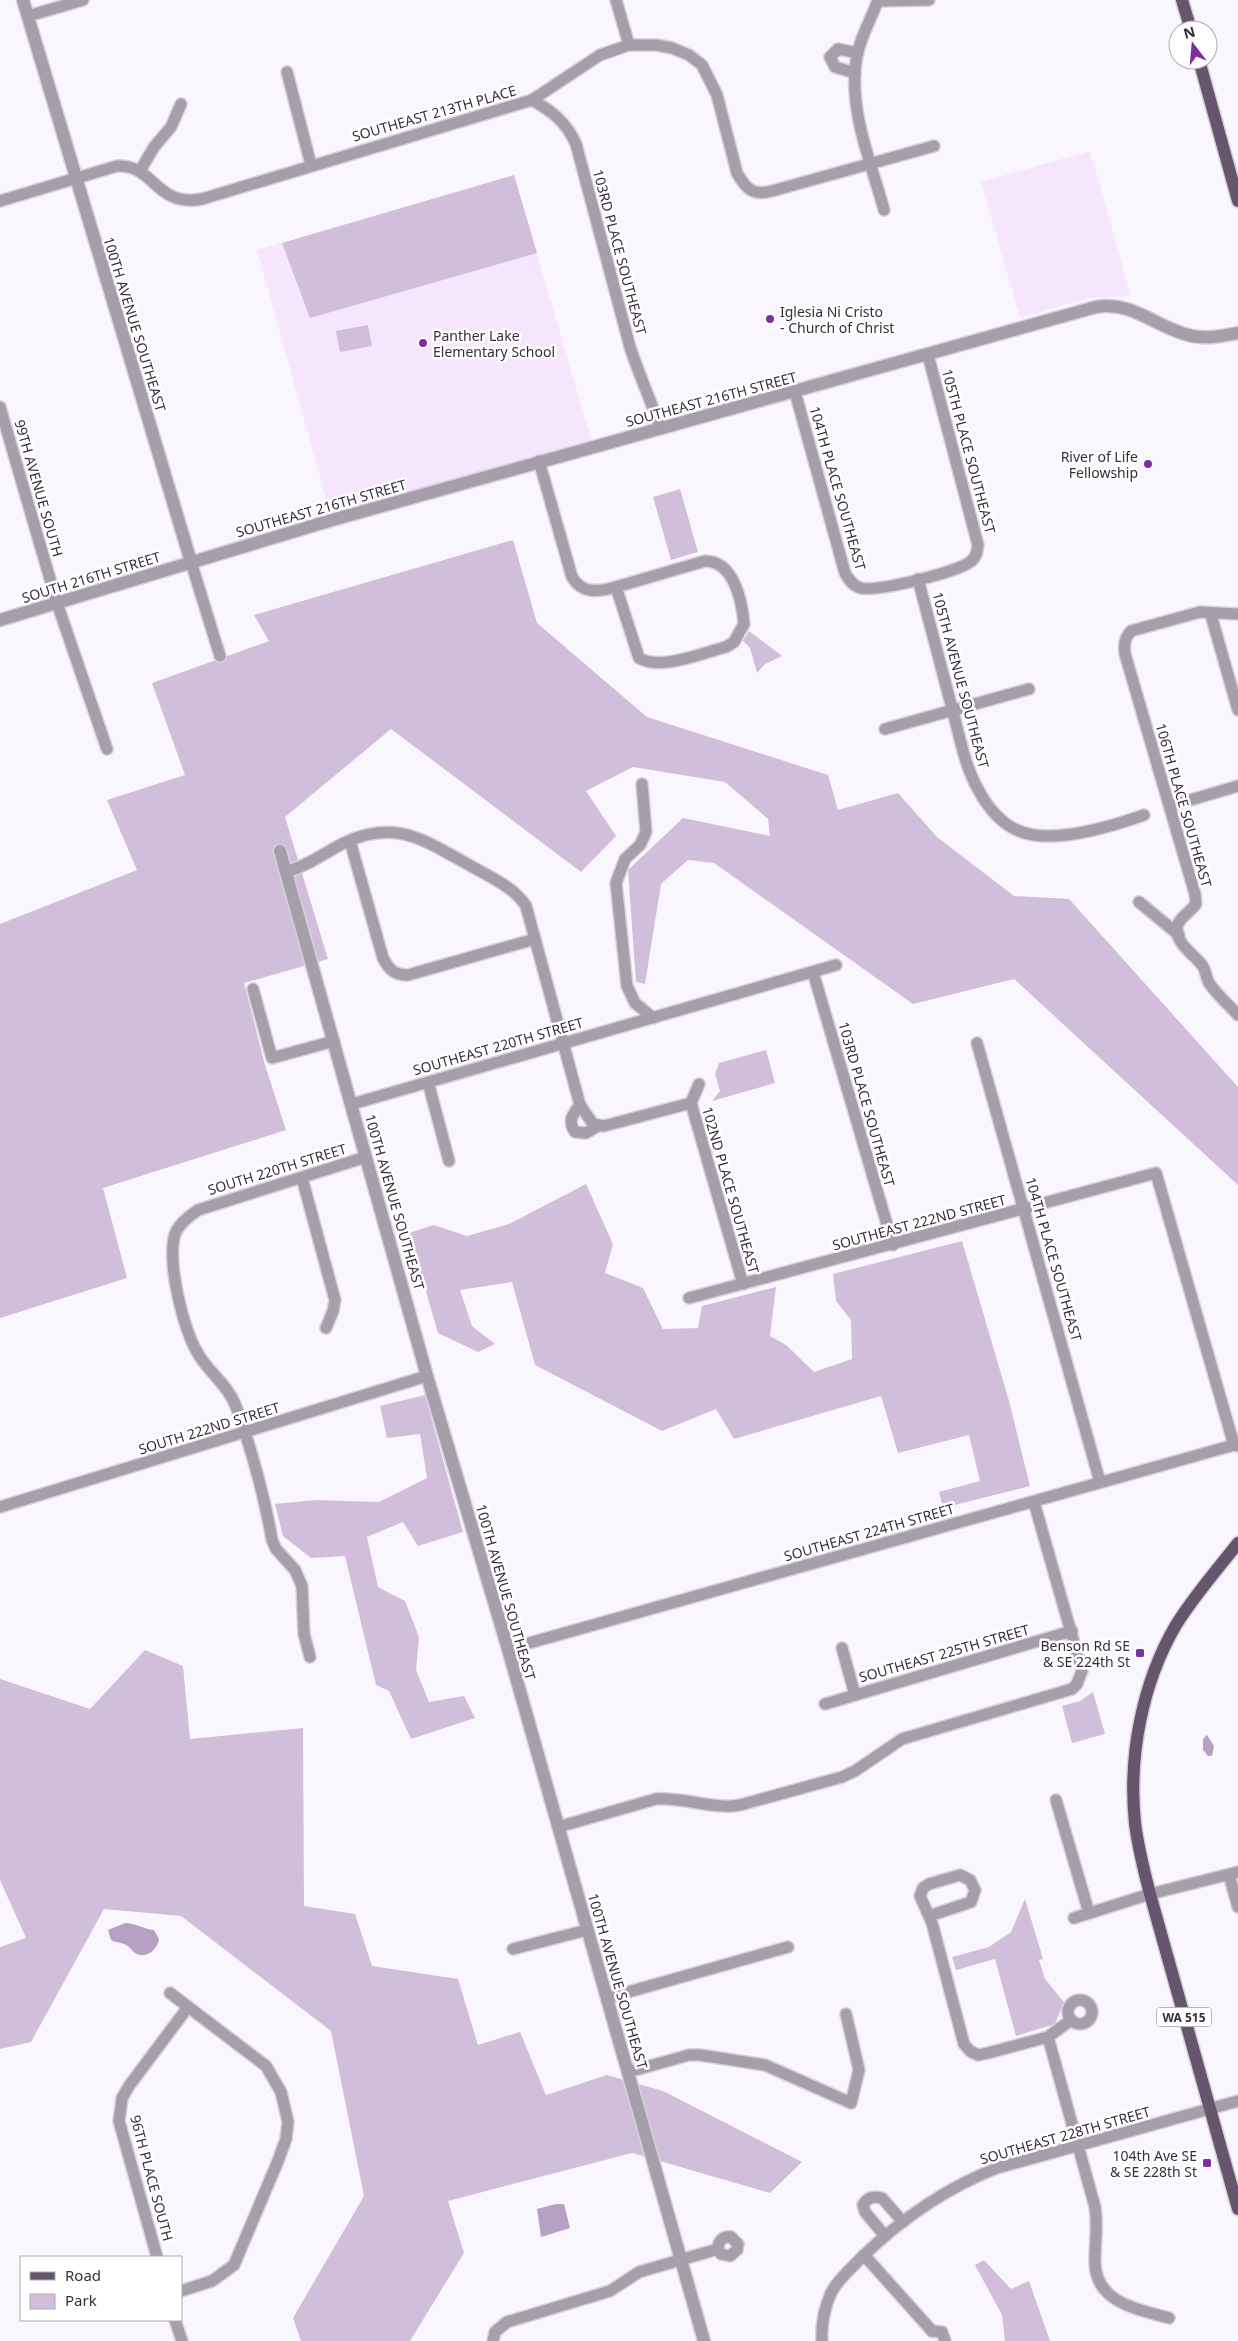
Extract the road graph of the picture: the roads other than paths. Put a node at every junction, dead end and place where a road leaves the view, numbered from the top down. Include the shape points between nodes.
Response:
1 (23, 0) edge
2 (83, 0) edge
3 (616, 0) edge
4 (878, 0) edge
5 (929, 0) edge
6 (1182, 0) edge
7 (28, 16) junction
8 (1188, 20) edge
9 (630, 45) junction
10 (858, 53) junction
11 (1202, 70) edge
12 (287, 72) dead end
13 (855, 73) junction
14 (532, 100) junction
15 (182, 104) dead end
16 (934, 146) dead end
17 (871, 164) junction
18 (311, 165) junction
19 (140, 171) junction
20 (75, 177) junction
21 (0, 201) edge
22 (1238, 201) edge
23 (884, 210) dead end
24 (1238, 333) edge
25 (928, 355) junction
26 (795, 392) junction
27 (0, 406) edge
28 (660, 428) junction
29 (540, 461) junction
30 (191, 562) junction
31 (918, 579) junction
32 (616, 587) junction
33 (57, 603) junction
34 (1238, 614) edge
35 (1212, 615) junction
36 (0, 620) edge
37 (220, 656) dead end
38 (1028, 689) dead end
39 (952, 709) junction
40 (1238, 710) edge
41 (885, 730) dead end
42 (107, 749) dead end
43 (642, 784) dead end
44 (1238, 786) edge
45 (1170, 806) junction
46 (1144, 815) dead end
47 (350, 841) junction
48 (280, 851) dead end
49 (286, 872) junction
50 (1139, 902) dead end
51 (1179, 936) junction
52 (535, 940) junction
53 (836, 965) dead end
54 (813, 972) junction
55 (253, 989) dead end
56 (1238, 1015) edge
57 (653, 1018) junction
58 (334, 1041) junction
59 (564, 1043) junction
60 (977, 1043) dead end
61 (428, 1082) junction
62 (699, 1084) dead end
63 (691, 1103) junction
64 (352, 1104) junction
65 (580, 1105) junction
66 (594, 1123) junction
67 (366, 1157) junction
68 (449, 1160) dead end
69 (302, 1178) junction
70 (1025, 1209) junction
71 (893, 1245) junction
72 (743, 1284) junction
73 (689, 1298) dead end
74 (326, 1328) dead end
75 (427, 1376) junction
76 (245, 1434) junction
77 (1236, 1445) edge
78 (1100, 1482) junction
79 (1034, 1502) junction
80 (0, 1508) edge
81 (1238, 1543) edge
82 (1072, 1631) junction
83 (842, 1648) dead end
84 (508, 1649) junction
85 (310, 1657) dead end
86 (856, 1695) junction
87 (825, 1704) dead end
88 (1056, 1800) dead end
89 (558, 1827) junction
90 (1234, 1873) edge
91 (1150, 1894) junction
92 (1238, 1906) edge
93 (1090, 1913) junction
94 (929, 1916) junction
95 (1074, 1918) dead end
96 (587, 1930) junction
97 (788, 1947) dead end
98 (513, 1949) dead end
99 (170, 1993) dead end
100 (607, 1998) junction
101 (188, 2007) junction
102 (846, 2014) dead end
103 (1071, 2020) dead end
104 (1048, 2037) junction
105 (628, 2072) junction
106 (1238, 2101) edge
107 (1209, 2109) junction
108 (1078, 2146) junction
109 (1238, 2209) edge
110 (903, 2222) junction
111 (885, 2236) junction
112 (718, 2249) dead end
113 (157, 2256) edge
114 (864, 2256) junction
115 (680, 2259) junction
116 (182, 2291) edge
117 (1169, 2318) dead end
118 (175, 2321) edge
119 (494, 2336) edge
120 (930, 2336) edge
121 (182, 2341) edge
122 (704, 2341) edge
123 (822, 2341) edge
124 (945, 2341) edge

1 - 7 street, 100TH AVENUE SOUTHEAST
2 - 7 street
3 - 9 street
4 - 5 street
4 - 10 street
6 - 8 main road
7 - 20 street, 100TH AVENUE SOUTHEAST
9 - 14 street, SOUTHEAST 213TH PLACE via 600,55
9 - 17 street, SOUTHEAST 213TH PLACE via 672,48 702,65 717,95 737,173 751,192 761,194
10 - 13 street
10 - 13 street via 838,49 830,57 835,67
11 - 22 main road
12 - 18 street
13 - 17 street via 856,109
14 - 18 street, SOUTHEAST 213TH PLACE
14 - 28 street, 103RD PLACE SOUTHEAST via 562,121 576,144 630,347
15 - 19 street via 172,127 154,147
16 - 17 street
17 - 23 street
18 - 19 street, SOUTHEAST 213TH PLACE via 189,202 165,194
19 - 20 street via 127,165
20 - 21 street
20 - 30 street, 100TH AVENUE SOUTHEAST
24 - 25 street, SOUTHEAST 216TH STREET via 1205,338 1190,336 1129,309 1107,305
25 - 26 street, SOUTHEAST 216TH STREET
25 - 31 street, 105TH PLACE SOUTHEAST via 977,534 977,554 965,565
26 - 28 street, SOUTHEAST 216TH STREET
26 - 31 street, 104TH PLACE SOUTHEAST via 850,582 859,588 879,589
27 - 33 street, 99TH AVENUE SOUTH
28 - 29 street, SOUTHEAST 216TH STREET
29 - 30 street, SOUTHEAST 216TH STREET
29 - 32 street via 572,577 577,585 593,592
30 - 33 street, SOUTH 216TH STREET
30 - 37 street, 100TH AVENUE SOUTHEAST
31 - 39 street, 105TH AVENUE SOUTHEAST
32 - 32 street via 637,653 650,663 667,663 732,645 744,624 730,574 718,563 705,561
33 - 36 street, SOUTH 216TH STREET
33 - 42 street, 99TH AVENUE SOUTH
34 - 35 street
35 - 40 street
35 - 45 street, 106TH PLACE SOUTHEAST via 1200,612 1130,631 1126,637 1125,654
38 - 39 street
39 - 41 street
39 - 46 street, 105TH AVENUE SOUTHEAST via 979,791 994,813 1021,832 1039,836 1079,832
43 - 57 street via 646,832 640,845 625,859 616,883 627,986 635,1003
44 - 45 street
45 - 51 street, 106TH PLACE SOUTHEAST via 1196,904 1179,921
47 - 49 street via 308,865
47 - 52 street via 380,832 411,834 518,895 526,906
47 - 52 street via 383,958 387,966 400,975
48 - 49 street, 100TH AVENUE SOUTHEAST
49 - 58 street, 100TH AVENUE SOUTHEAST
50 - 51 street
51 - 56 street via 1181,943 1203,966 1208,982
52 - 59 street
53 - 54 street, SOUTHEAST 220TH STREET
54 - 57 street, SOUTHEAST 220TH STREET
54 - 71 street, 103RD PLACE SOUTHEAST
55 - 58 street via 272,1058
57 - 59 street, SOUTHEAST 220TH STREET
58 - 64 street, 100TH AVENUE SOUTHEAST
59 - 61 street, SOUTHEAST 220TH STREET
59 - 65 street
60 - 70 street, 104TH PLACE SOUTHEAST
61 - 64 street, SOUTHEAST 220TH STREET
61 - 68 street
62 - 63 street
63 - 66 street
63 - 72 street, 102ND PLACE SOUTHEAST
64 - 67 street, 100TH AVENUE SOUTHEAST
65 - 66 street
65 - 66 street via 571,1116 575,1132 586,1133
67 - 69 street, SOUTH 220TH STREET
67 - 75 street, 100TH AVENUE SOUTHEAST
69 - 74 street via 335,1300
69 - 76 street, SOUTH 220TH STREET via 198,1210 182,1224 174,1237 172,1268 189,1334 197,1352 231,1397
70 - 71 street, SOUTHEAST 222ND STREET
70 - 77 street, SOUTHEAST 222ND STREET via 1156,1173
70 - 78 street, 104TH PLACE SOUTHEAST
71 - 72 street, SOUTHEAST 222ND STREET
72 - 73 street, SOUTHEAST 222ND STREET
75 - 76 street, SOUTH 222ND STREET
75 - 84 street, 100TH AVENUE SOUTHEAST
76 - 80 street, SOUTH 222ND STREET
76 - 85 street via 272,1540 295,1570 302,1586 304,1634
77 - 78 street, SOUTHEAST 224TH STREET
78 - 79 street, SOUTHEAST 224TH STREET
79 - 82 street
79 - 84 street, SOUTHEAST 224TH STREET
81 - 91 main road, WA 515 via 1176,1626 1144,1703 1133,1793 1135,1824
82 - 86 street, SOUTHEAST 225TH STREET
82 - 89 street via 1082,1671 1077,1684 1067,1692 902,1740 849,1774 740,1806 725,1807 678,1798 656,1799
83 - 86 street
84 - 89 street, 100TH AVENUE SOUTHEAST
86 - 87 street, SOUTHEAST 225TH STREET
88 - 93 street
89 - 96 street, 100TH AVENUE SOUTHEAST
90 - 91 street
90 - 92 street
91 - 93 street
91 - 107 main road, WA 515
93 - 95 street
94 - 94 street via 971,1902 975,1890 970,1880 960,1876 923,1888 920,1896
94 - 104 street via 964,2044 970,2051 978,2055
96 - 98 street
96 - 100 street, 100TH AVENUE SOUTHEAST
97 - 100 street
99 - 101 street
100 - 105 street, 100TH AVENUE SOUTHEAST
101 - 113 street, 96TH PLACE SOUTH via 129,2086 119,2109 119,2121
101 - 116 street via 266,2066 282,2092 288,2122 286,2139 234,2265 212,2281
102 - 105 street via 859,2070 851,2102 765,2064 700,2055
103 - 104 street
104 - 108 street
105 - 115 street, 100TH AVENUE SOUTHEAST
106 - 107 street, SOUTHEAST 228TH STREET
107 - 108 street, SOUTHEAST 228TH STREET
107 - 109 main road, WA 515
108 - 110 street, SOUTHEAST 228TH STREET via 968,2179
108 - 117 street via 1097,2219 1094,2263 1105,2292 1124,2305
110 - 111 street, SOUTHEAST 228TH STREET
110 - 111 street via 882,2198 866,2200 863,2205 865,2212
111 - 114 street, SOUTHEAST 228TH STREET
112 - 115 street
114 - 120 street
114 - 123 street, SOUTHEAST 228TH STREET via 832,2291 824,2309
115 - 119 street via 634,2274 610,2291 507,2322
115 - 122 street, 100TH AVENUE SOUTHEAST
118 - 121 street
120 - 124 street via 937,2330 942,2332

